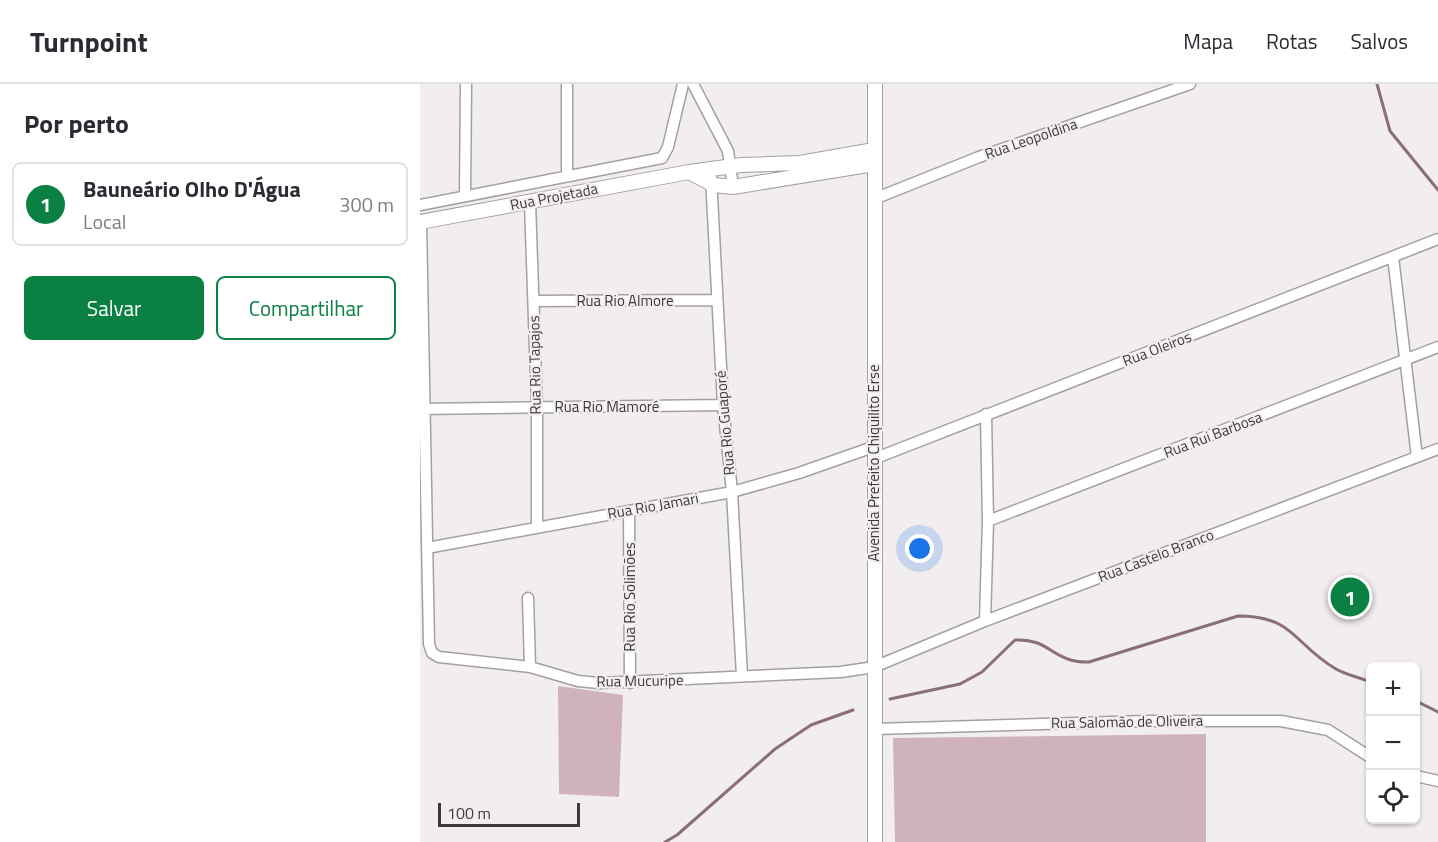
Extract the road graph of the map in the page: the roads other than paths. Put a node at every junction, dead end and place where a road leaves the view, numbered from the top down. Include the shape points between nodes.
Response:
1 (466, 84) edge
2 (567, 84) edge
3 (875, 84) edge
4 (1190, 84) edge
5 (688, 86) edge
6 (874, 157) junction
7 (732, 166) junction
8 (710, 169) junction
9 (689, 172) junction
10 (567, 177) junction
11 (711, 184) junction
12 (733, 187) junction
13 (465, 196) junction
14 (874, 199) junction
15 (530, 202) junction
16 (420, 205) edge
17 (421, 222) edge
18 (1438, 239) edge
19 (1393, 257) junction
20 (717, 300) junction
21 (534, 301) junction
22 (1438, 347) edge
23 (1406, 360) junction
24 (723, 405) junction
25 (537, 407) junction
26 (422, 410) edge
27 (986, 414) junction
28 (1438, 449) edge
29 (876, 452) junction
30 (1417, 457) junction
31 (732, 492) junction
32 (628, 511) junction
33 (988, 520) junction
34 (537, 528) junction
35 (427, 548) junction
36 (528, 598) dead end
37 (424, 611) edge
38 (985, 621) junction
39 (530, 667) junction
40 (874, 667) junction
41 (742, 676) junction
42 (630, 683) junction
43 (875, 729) junction
44 (1366, 754) edge
45 (1420, 777) edge
46 (1438, 781) edge
47 (875, 842) edge

1 - 13 street
2 - 10 street
3 - 6 street, Avenida Prefeito Chiquilito Erse
4 - 14 street, Rua Leopoldina
5 - 7 street via 723,142
5 - 10 street via 662,158
6 - 7 street, Rua Projetada
6 - 12 street
6 - 14 street, Avenida Prefeito Chiquilito Erse
7 - 8 street, Rua Projetada
7 - 12 street
8 - 9 street, Rua Projetada
8 - 11 street, Rua Rio Guaporé
9 - 11 street
9 - 15 street, Rua Projetada
10 - 13 street
11 - 12 street
11 - 20 street, Rua Rio Guaporé
13 - 16 street
14 - 29 street, Avenida Prefeito Chiquilito Erse
15 - 17 street, Rua Projetada
15 - 21 street, Rua Rio Tapajos
17 - 26 street
18 - 19 street, Rua Oleiros
19 - 23 street
19 - 27 street, Rua Oleiros
20 - 21 street, Rua Rio Almore
20 - 24 street, Rua Rio Guaporé
21 - 25 street, Rua Rio Tapajos
22 - 23 street, Rua Rui Barbosa
23 - 30 street
23 - 33 street, Rua Rui Barbosa
24 - 25 street, Rua Rio Mamoré
24 - 31 street, Rua Rio Guaporé
25 - 26 street, Rua Rio Mamoré
25 - 34 street, Rua Rio Tapajos
26 - 35 street
27 - 29 street, Rua Oleiros
27 - 33 street
28 - 30 street, Rua Castelo Branco
29 - 31 street, Rua Rio Jamari
29 - 40 street, Avenida Prefeito Chiquilito Erse
30 - 38 street, Rua Castelo Branco
31 - 32 street, Rua Rio Jamari
31 - 41 street, Rua Rio Guaporé
32 - 34 street, Rua Rio Jamari
32 - 42 street, Rua Rio Solimões
33 - 38 street
34 - 35 street, Rua Rio Jamari
35 - 37 street
36 - 39 street
37 - 39 street, Rua Mucuripe via 430,650 436,655
38 - 40 street, Rua Castelo Branco
39 - 42 street, Rua Mucuripe via 578,681
40 - 41 street, Rua Mucuripe
40 - 43 street, Avenida Prefeito Chiquilito Erse
41 - 42 street, Rua Mucuripe
43 - 44 street, Rua Salomão de Oliveira via 1281,721 1328,730
43 - 47 street, Avenida Prefeito Chiquilito Erse
45 - 46 street

